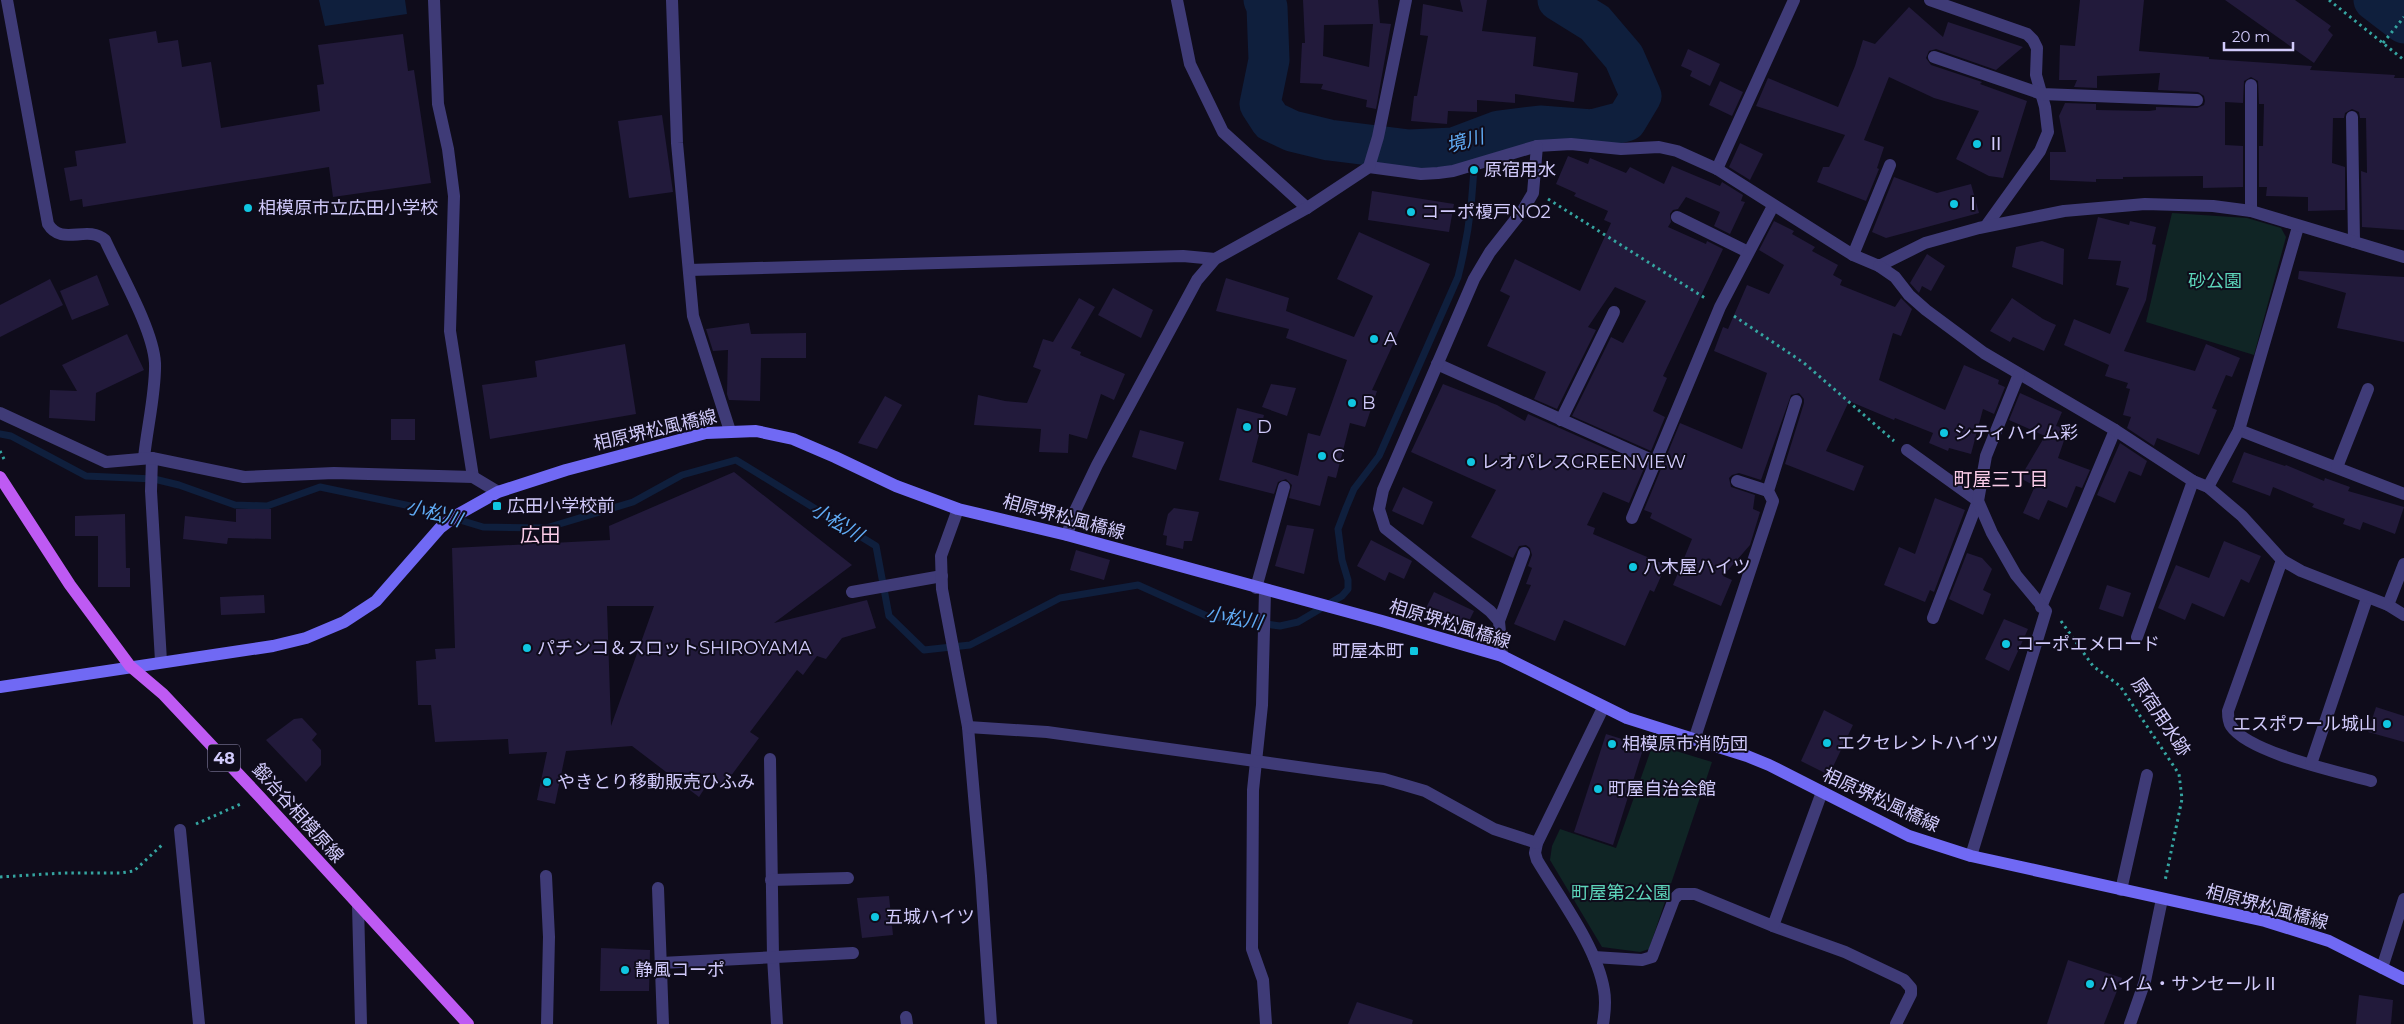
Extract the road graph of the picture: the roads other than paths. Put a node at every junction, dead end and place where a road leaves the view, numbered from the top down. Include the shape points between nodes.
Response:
1 (8, 0) edge
2 (434, 0) edge
3 (672, 0) edge
4 (1178, 0) edge
5 (1406, 0) edge
6 (1794, 0) edge
7 (1930, 0) edge
8 (1934, 57) dead end
9 (2251, 85) dead end
10 (2042, 94) junction
11 (2197, 100) dead end
12 (2352, 117) dead end
13 (1537, 146) junction
14 (1370, 162) junction
15 (1890, 165) dead end
16 (1717, 169) junction
17 (1773, 206) junction
18 (1307, 208) junction
19 (2251, 211) junction
20 (1678, 217) dead end
21 (1986, 226) junction
22 (2298, 227) junction
23 (2354, 242) junction
24 (1748, 252) junction
25 (1853, 254) junction
26 (2404, 257) edge
27 (1215, 260) junction
28 (1878, 266) junction
29 (689, 270) junction
30 (1614, 312) dead end
31 (1437, 364) junction
32 (2019, 374) junction
33 (2368, 389) dead end
34 (1796, 401) dead end
35 (0, 413) edge
36 (1561, 420) junction
37 (2115, 430) junction
38 (2239, 430) junction
39 (730, 431) junction
40 (1906, 450) dead end
41 (149, 460) junction
42 (1656, 462) junction
43 (2336, 467) junction
44 (0, 477) edge
45 (472, 477) junction
46 (1736, 481) dead end
47 (2193, 481) junction
48 (1284, 487) dead end
49 (2208, 487) junction
50 (1768, 491) junction
51 (493, 494) junction
52 (2404, 494) edge
53 (1978, 501) junction
54 (958, 509) junction
55 (1632, 518) dead end
56 (1067, 535) junction
57 (1524, 553) dead end
58 (2282, 560) junction
59 (2404, 564) edge
60 (942, 576) junction
61 (1260, 589) junction
62 (852, 592) dead end
63 (2367, 598) junction
64 (2388, 605) junction
65 (2044, 609) junction
66 (2404, 615) edge
67 (1933, 618) dead end
68 (1499, 621) junction
69 (2137, 637) dead end
70 (1502, 656) junction
71 (160, 661) junction
72 (130, 666) junction
73 (0, 687) edge
74 (1603, 708) junction
75 (968, 727) junction
76 (1694, 740) junction
77 (770, 759) dead end
78 (1257, 762) junction
79 (2311, 764) junction
80 (2147, 775) dead end
81 (2371, 781) dead end
82 (1822, 792) junction
83 (180, 830) road end
84 (1537, 843) junction
85 (1970, 856) junction
86 (546, 876) dead end
87 (848, 878) dead end
88 (771, 880) junction
89 (658, 888) dead end
90 (2121, 890) junction
91 (2404, 899) edge
92 (2162, 900) junction
93 (358, 905) junction
94 (1773, 926) junction
95 (854, 953) dead end
96 (773, 957) junction
97 (1594, 957) junction
98 (661, 963) junction
99 (2382, 968) junction
100 (2404, 979) edge
101 (199, 1024) edge
102 (360, 1024) edge
103 (468, 1024) edge
104 (548, 1024) edge
105 (663, 1024) edge
106 (777, 1024) edge
107 (992, 1024) edge
108 (1266, 1024) edge
109 (1604, 1024) edge
110 (1896, 1024) edge
111 (2130, 1024) edge

1 - 41 street via 48,224 58,235 89,233 105,240 147,330 155,375
2 - 45 street via 438,104 454,196 450,331
3 - 29 street via 677,143
4 - 18 street via 1190,64 1223,132
5 - 14 street
6 - 16 street
7 - 10 street via 2031,37 2037,48 2036,75
8 - 10 street
9 - 19 street
10 - 11 street
10 - 21 street via 2047,121 2045,143
12 - 23 street
13 - 14 street via 1453,171 1421,174
13 - 16 street via 1660,147
13 - 31 street via 1533,192 1474,279
14 - 18 street
15 - 25 street
16 - 17 street
17 - 24 street
17 - 25 street
18 - 27 street
19 - 21 street via 2145,204 2064,211
19 - 22 street
20 - 24 street
21 - 28 street via 1925,243
22 - 23 street
22 - 38 street
23 - 26 street
24 - 42 street via 1720,307
25 - 28 street
27 - 29 street via 1183,256
27 - 56 street via 1197,280 1182,305 1097,465 1074,512
28 - 32 street via 1895,277 1926,310 1984,353
29 - 39 street via 692,316
30 - 36 street
31 - 36 street
31 - 68 street via 1383,490 1380,516 1385,528
32 - 37 street
32 - 53 street via 1986,456
33 - 43 street
34 - 50 street
35 - 41 street via 101,460
36 - 42 street
37 - 47 street
37 - 65 street
38 - 43 street
38 - 49 street
39 - 51 street, 相原堺松風橋線 via 706,433 640,450
39 - 54 street, 相原堺松風橋線 via 756,431 793,440 896,486
40 - 53 street
41 - 45 street via 244,477 334,472
41 - 71 street
42 - 55 street
43 - 52 street
44 - 72 main road, 鍛冶谷相模原線 / 48 via 70,585
45 - 51 street
46 - 50 street
47 - 49 street
47 - 69 street
48 - 61 street
49 - 58 street via 2242,516
50 - 76 street via 1773,501
51 - 71 street, 相原堺松風橋線 via 440,528 376,601 344,622 306,638 273,646
53 - 65 street via 2016,575
53 - 67 street
54 - 56 street, 相原堺松風橋線
54 - 60 street via 941,556
56 - 61 street, 相原堺松風橋線
57 - 68 street
58 - 63 street
58 - 79 street via 2228,711 2228,719 2240,734 2270,751
59 - 64 street
60 - 62 street
60 - 75 street
61 - 70 street, 相原堺松風橋線
61 - 78 street via 1264,642
63 - 64 street
63 - 79 street
64 - 66 street
65 - 85 street
68 - 70 street
70 - 74 street, 相原堺松風橋線
71 - 72 street, 相原堺松風橋線
72 - 73 street, 相原堺松風橋線
72 - 93 main road, 鍛冶谷相模原線 / 48 via 163,694
74 - 76 street, 相原堺松風橋線
74 - 84 street
75 - 78 street via 1047,732
75 - 107 street
76 - 82 street, 相原堺松風橋線 via 1754,759
77 - 88 street
78 - 84 street via 1384,779 1406,785 1445,801 1494,829
78 - 108 street via 1253,790 1252,948 1263,980
79 - 81 street
80 - 90 street
82 - 85 street, 相原堺松風橋線 via 1909,836
82 - 94 street
83 - 101 street
84 - 97 street via 1537,860
85 - 90 street, 相原堺松風橋線
86 - 104 street
87 - 88 street
88 - 96 street
89 - 98 street
90 - 92 street, 相原堺松風橋線
91 - 99 street
92 - 99 street, 相原堺松風橋線 via 2296,930 2329,941
92 - 111 street via 2145,981
93 - 102 street
93 - 103 main road, 鍛冶谷相模原線 / 48
94 - 97 street via 1695,894 1679,894 1652,957 1642,960
94 - 110 street via 1845,952 1904,980 1911,988 1910,994
95 - 96 street
96 - 98 street
96 - 106 street
97 - 109 street via 1604,988
98 - 105 street
99 - 100 street, 相原堺松風橋線

